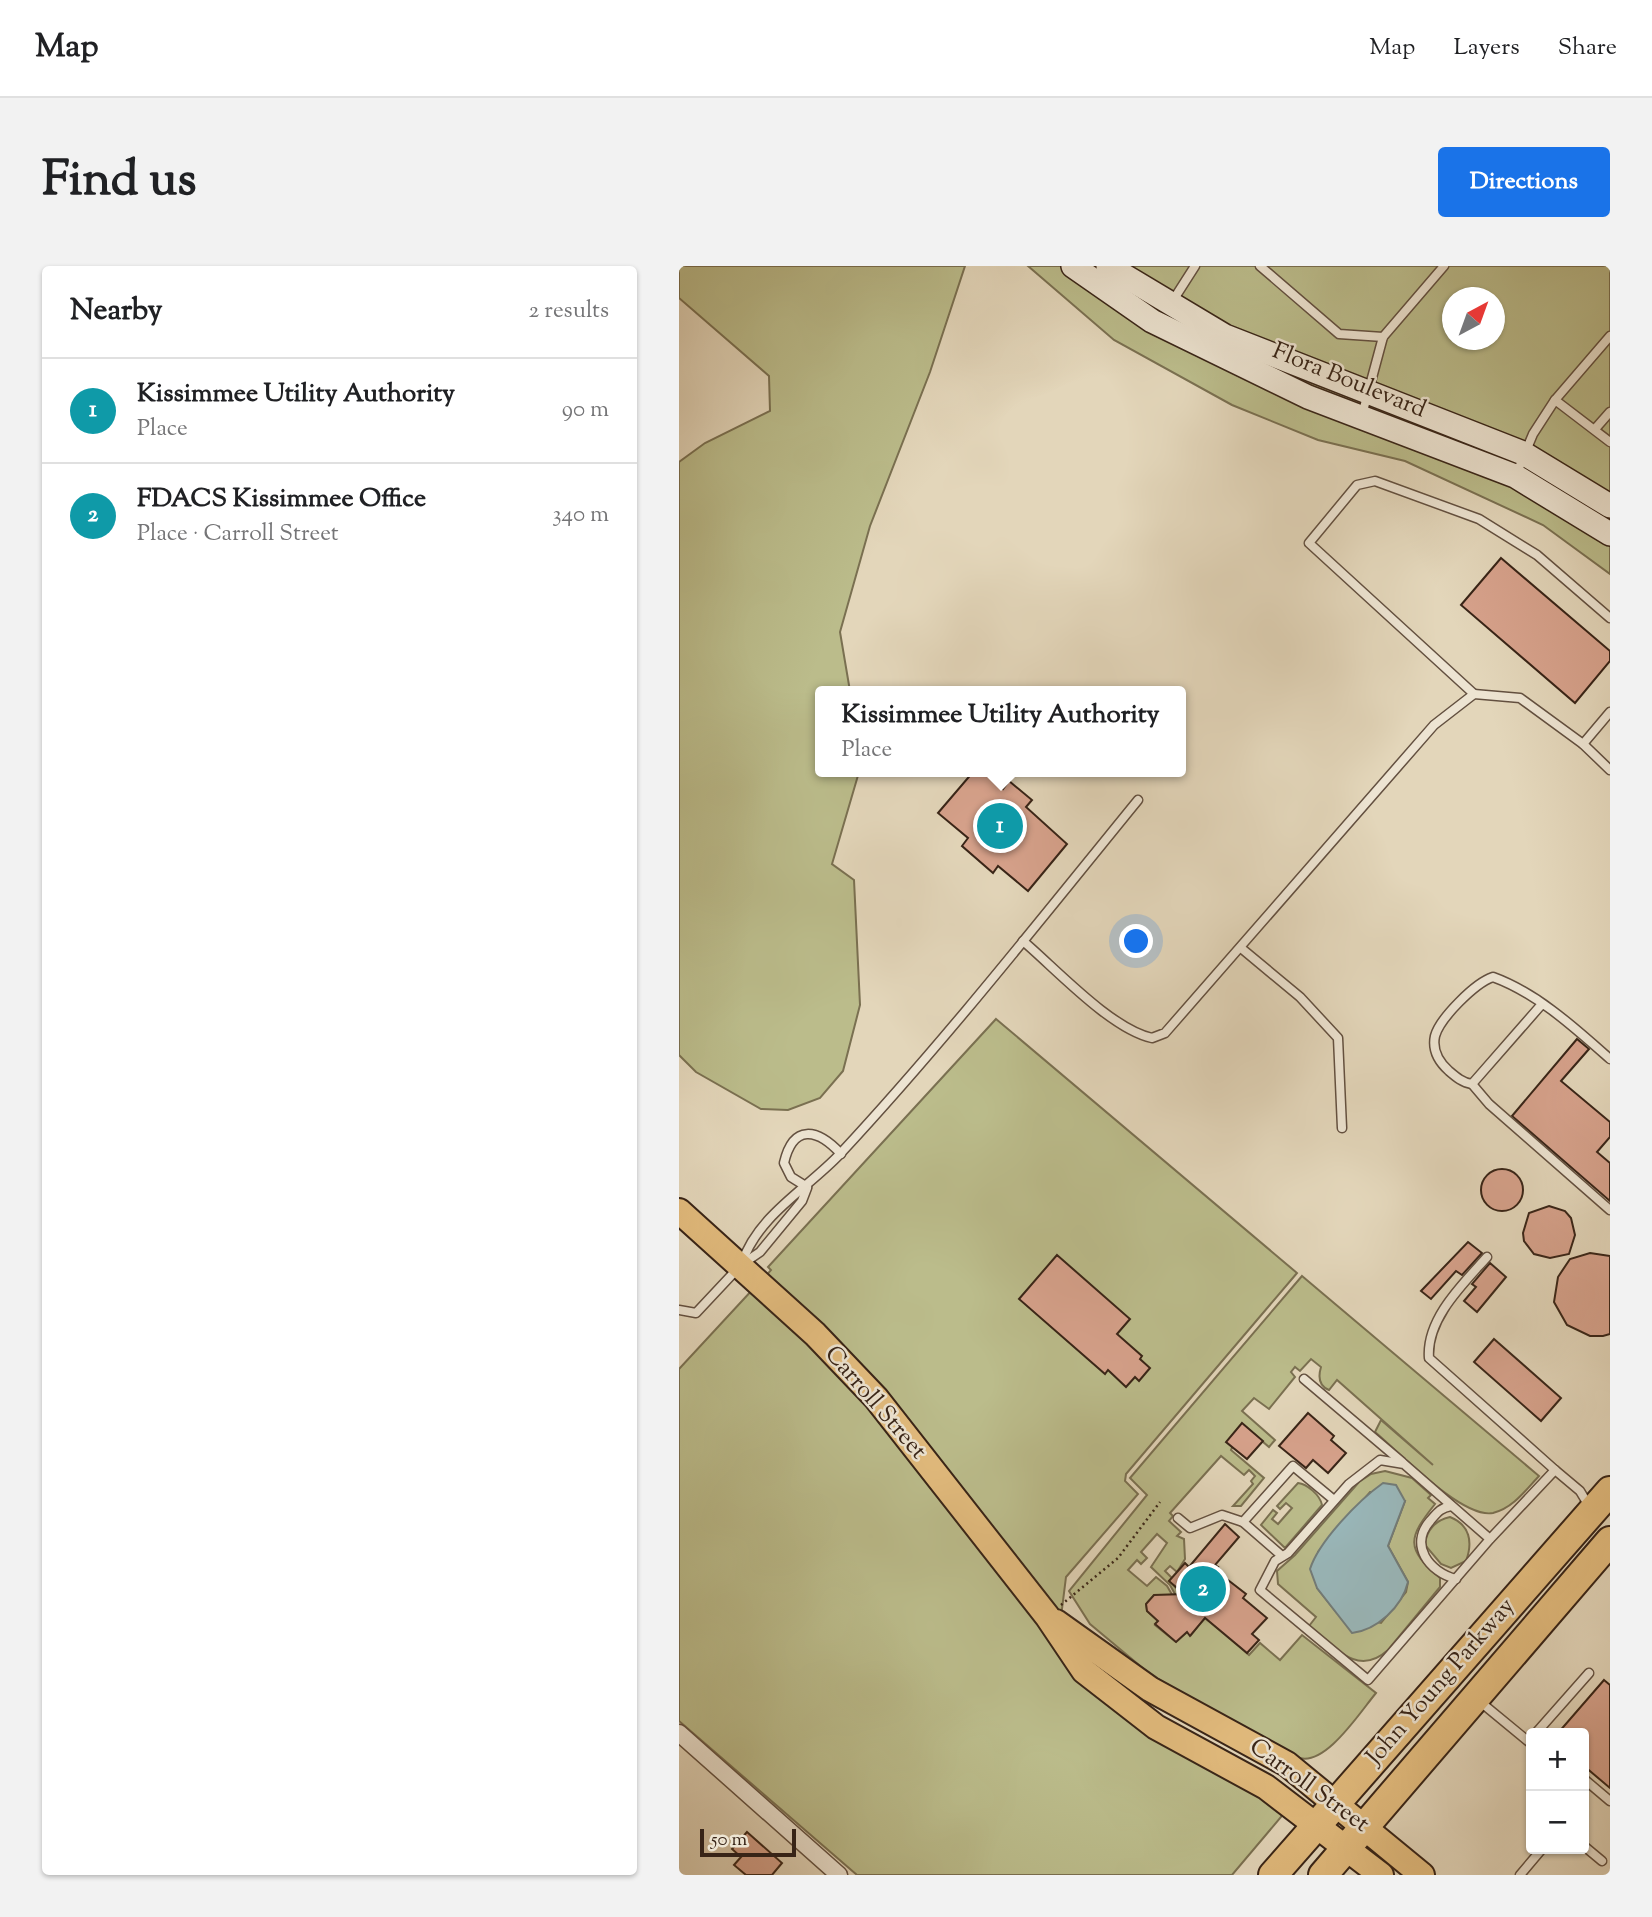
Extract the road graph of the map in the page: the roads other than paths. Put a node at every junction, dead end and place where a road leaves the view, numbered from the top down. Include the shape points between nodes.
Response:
1 (1073, 266) edge
2 (1108, 266) edge
3 (1195, 266) edge
4 (1261, 266) edge
5 (1444, 266) edge
6 (1171, 304) junction
7 (1610, 336) edge
8 (1383, 337) junction
9 (1370, 392) junction
10 (1555, 400) junction
11 (1610, 412) edge
12 (1362, 415) junction
13 (1595, 429) junction
14 (1610, 442) edge
15 (1524, 453) junction
16 (1515, 476) junction
17 (1610, 506) edge
18 (1610, 534) edge
19 (1610, 618) edge
20 (1474, 694) junction
21 (1610, 712) edge
22 (1583, 744) junction
23 (1610, 770) edge
24 (1138, 800) dead end
25 (1023, 941) junction
26 (1241, 948) junction
27 (1542, 1004) junction
28 (1610, 1059) edge
29 (1472, 1084) junction
30 (1342, 1128) dead end
31 (841, 1154) junction
32 (807, 1187) junction
33 (1610, 1210) edge
34 (679, 1211) edge
35 (1487, 1257) dead end
36 (741, 1265) junction
37 (679, 1311) edge
38 (1304, 1379) dead end
39 (1404, 1464) junction
40 (1555, 1470) junction
41 (1334, 1500) junction
42 (1601, 1501) edge
43 (1451, 1506) junction
44 (1178, 1518) dead end
45 (1243, 1522) junction
46 (1490, 1539) junction
47 (1610, 1541) edge
48 (1282, 1556) junction
49 (1456, 1579) junction
50 (1047, 1616) junction
51 (1588, 1673) dead end
52 (1475, 1698) junction
53 (1540, 1728) edge
54 (679, 1733) edge
55 (1526, 1739) edge
56 (1589, 1783) edge
57 (1610, 1801) edge
58 (1336, 1802) junction
59 (1316, 1825) junction
60 (1365, 1826) junction
61 (1347, 1848) junction
62 (1589, 1850) edge
63 (1538, 1854) edge
64 (1601, 1861) dead end
65 (839, 1875) edge
66 (1273, 1875) edge
67 (1323, 1875) edge
68 (1381, 1875) edge
69 (1422, 1875) edge
70 (1520, 1875) edge

1 - 12 street, Flora Boulevard via 1152,321 1308,397
2 - 6 street, Flora Boulevard
3 - 6 lane
4 - 8 lane via 1339,334
5 - 8 lane
6 - 9 street, Flora Boulevard via 1225,336
7 - 10 lane
8 - 9 lane
9 - 12 lane
9 - 15 street, Flora Boulevard
10 - 13 lane
10 - 15 lane
11 - 13 lane
12 - 16 street, Flora Boulevard
13 - 14 lane
15 - 16 lane
15 - 17 street, Flora Boulevard
16 - 18 street, Flora Boulevard
19 - 20 lane via 1537,555 1479,519 1375,481 1357,485 1309,543
20 - 22 lane via 1520,698
20 - 26 lane via 1434,725
21 - 22 lane
22 - 23 lane
24 - 25 lane
25 - 26 lane via 1114,1020 1152,1038 1165,1033
25 - 31 lane
26 - 30 lane via 1300,997 1338,1038
27 - 28 lane
27 - 29 lane
27 - 29 lane via 1493,977 1469,993 1438,1030 1434,1043 1442,1064
29 - 33 lane
31 - 32 lane
31 - 32 lane via 827,1139 811,1133 796,1136 784,1163 791,1177
32 - 36 lane via 802,1201 760,1252
32 - 36 lane via 790,1198 749,1242
34 - 36 main road, Carroll Street
35 - 40 lane via 1447,1303 1430,1340 1429,1358
36 - 37 lane via 696,1313
36 - 50 main road, Carroll Street via 876,1398
38 - 39 lane
39 - 41 lane via 1380,1460 1369,1465
39 - 43 lane
40 - 42 lane
40 - 46 lane
41 - 45 lane via 1293,1466
41 - 48 lane
42 - 47 street
42 - 58 highway, John Young Parkway
43 - 46 lane
43 - 49 lane via 1441,1508 1419,1539 1420,1550 1431,1562
44 - 45 lane via 1190,1528 1222,1515
45 - 48 lane
46 - 49 lane
47 - 52 highway, John Young Parkway
48 - 49 lane via 1260,1590 1368,1680
50 - 58 main road, Carroll Street via 1150,1689 1271,1754
50 - 59 main road, Carroll Street via 1084,1671 1104,1689 1156,1727 1246,1774
51 - 53 lane
52 - 55 lane
52 - 60 highway, John Young Parkway
54 - 65 street
56 - 57 lane
58 - 59 highway, John Young Parkway
58 - 60 main road, Carroll Street
59 - 61 main road, Carroll Street
59 - 66 highway, John Young Parkway
60 - 61 highway, John Young Parkway
60 - 69 main road, Carroll Street
61 - 67 highway, John Young Parkway
61 - 68 main road, Carroll Street
62 - 64 lane
63 - 70 lane

